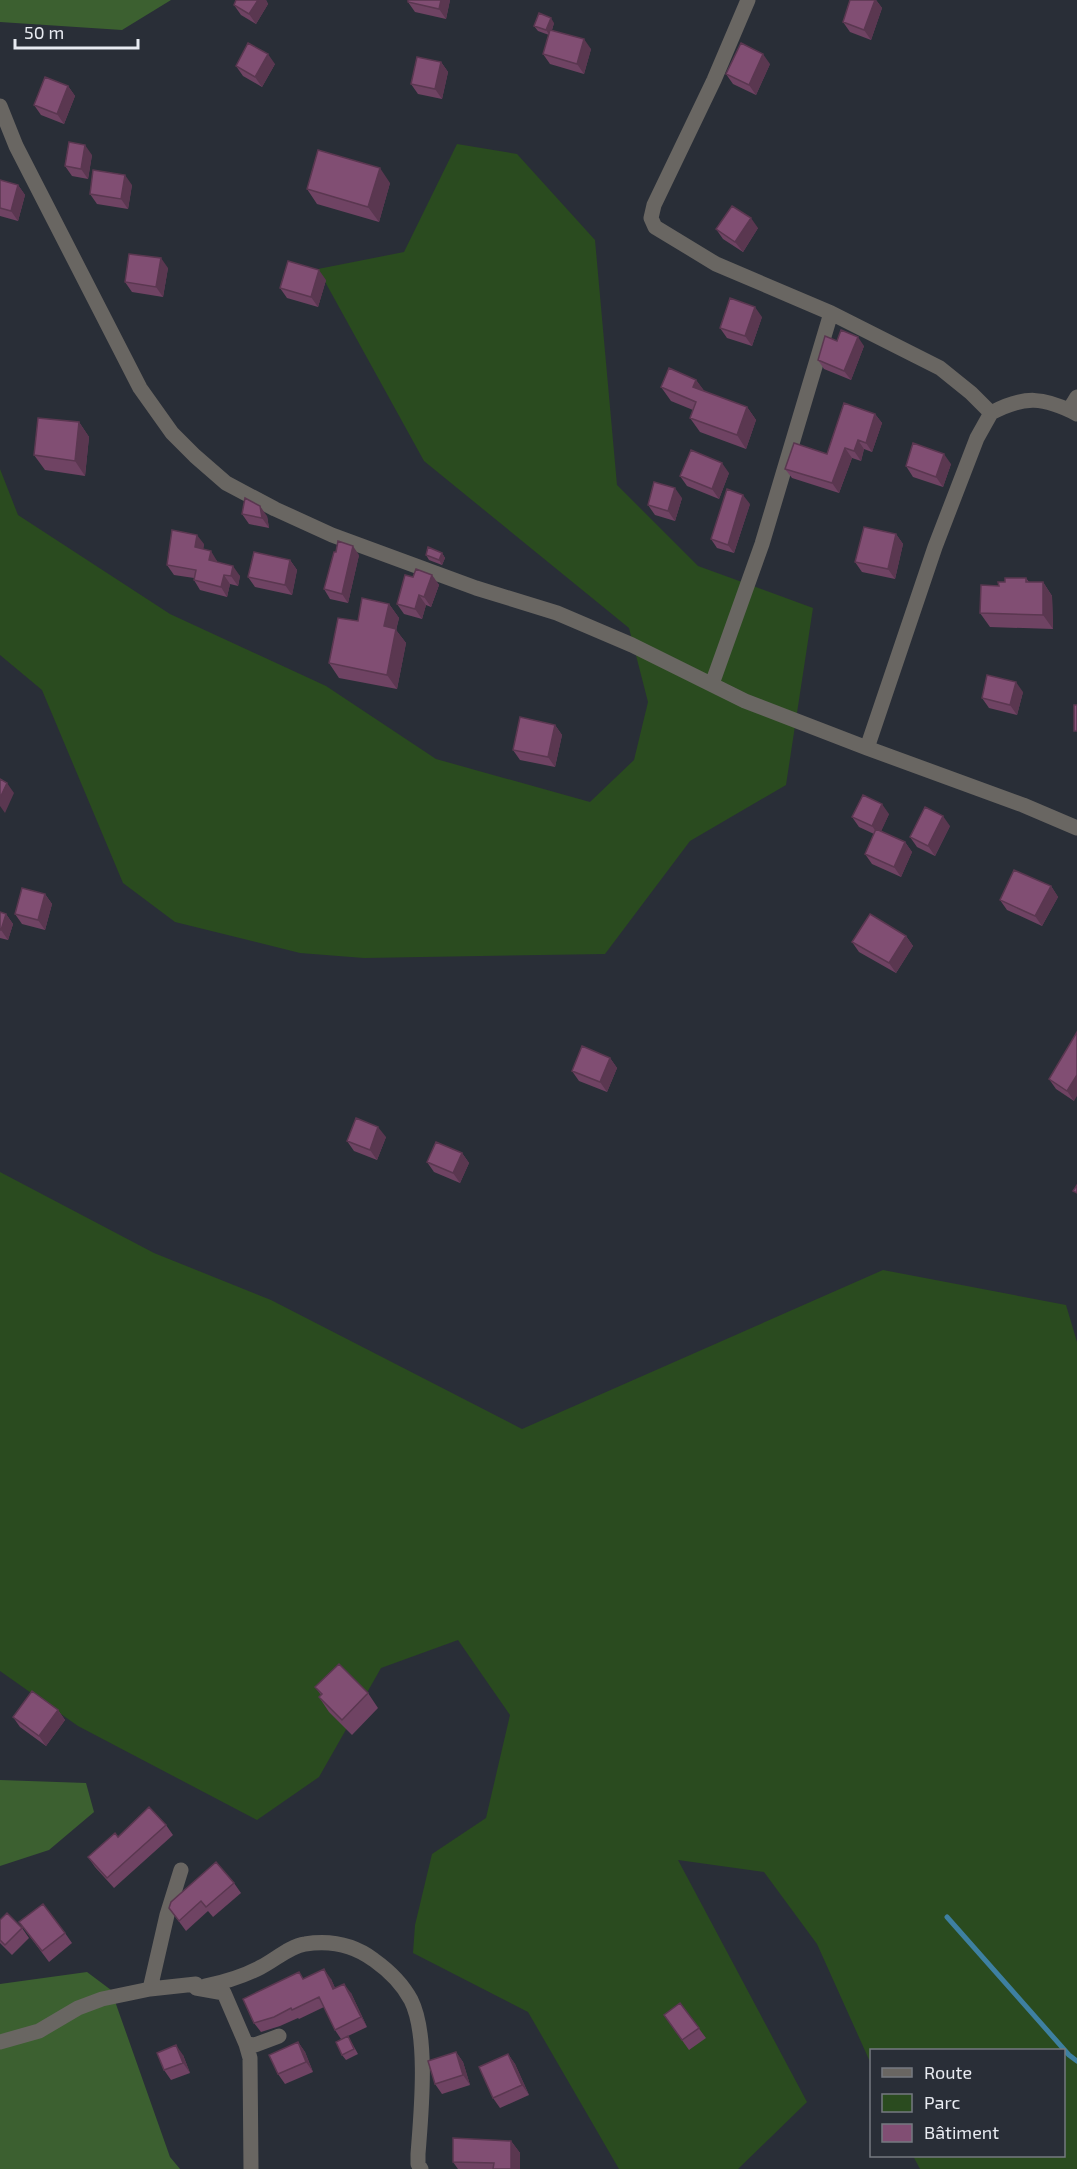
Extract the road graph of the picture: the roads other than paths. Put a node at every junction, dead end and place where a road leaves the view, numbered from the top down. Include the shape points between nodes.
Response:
1 (748, 0) edge
2 (0, 106) edge
3 (831, 313) junction
4 (1074, 407) edge
5 (991, 413) junction
6 (712, 684) junction
7 (867, 748) junction
8 (1077, 828) edge
9 (181, 1870) dead end
10 (196, 1988) junction
11 (150, 1989) junction
12 (279, 2036) dead end
13 (0, 2042) edge
14 (246, 2044) junction
15 (251, 2169) edge
16 (421, 2169) edge

1 - 3 street via 651,218 655,227 716,264
2 - 6 street via 16,146 140,388 172,433 226,483 332,535 557,613
3 - 5 street via 940,368
3 - 6 street via 762,544
4 - 5 street via 1026,399
5 - 7 street via 977,438 935,547
6 - 7 street via 745,701
7 - 8 street
9 - 11 street
10 - 11 street via 196,1984
10 - 14 street via 224,1993
10 - 16 street via 239,1977 303,1944 327,1942 361,1950 381,1965 411,2000 418,2025
11 - 13 street via 102,1999 39,2031
12 - 14 street via 265,2043
14 - 15 street via 251,2073

